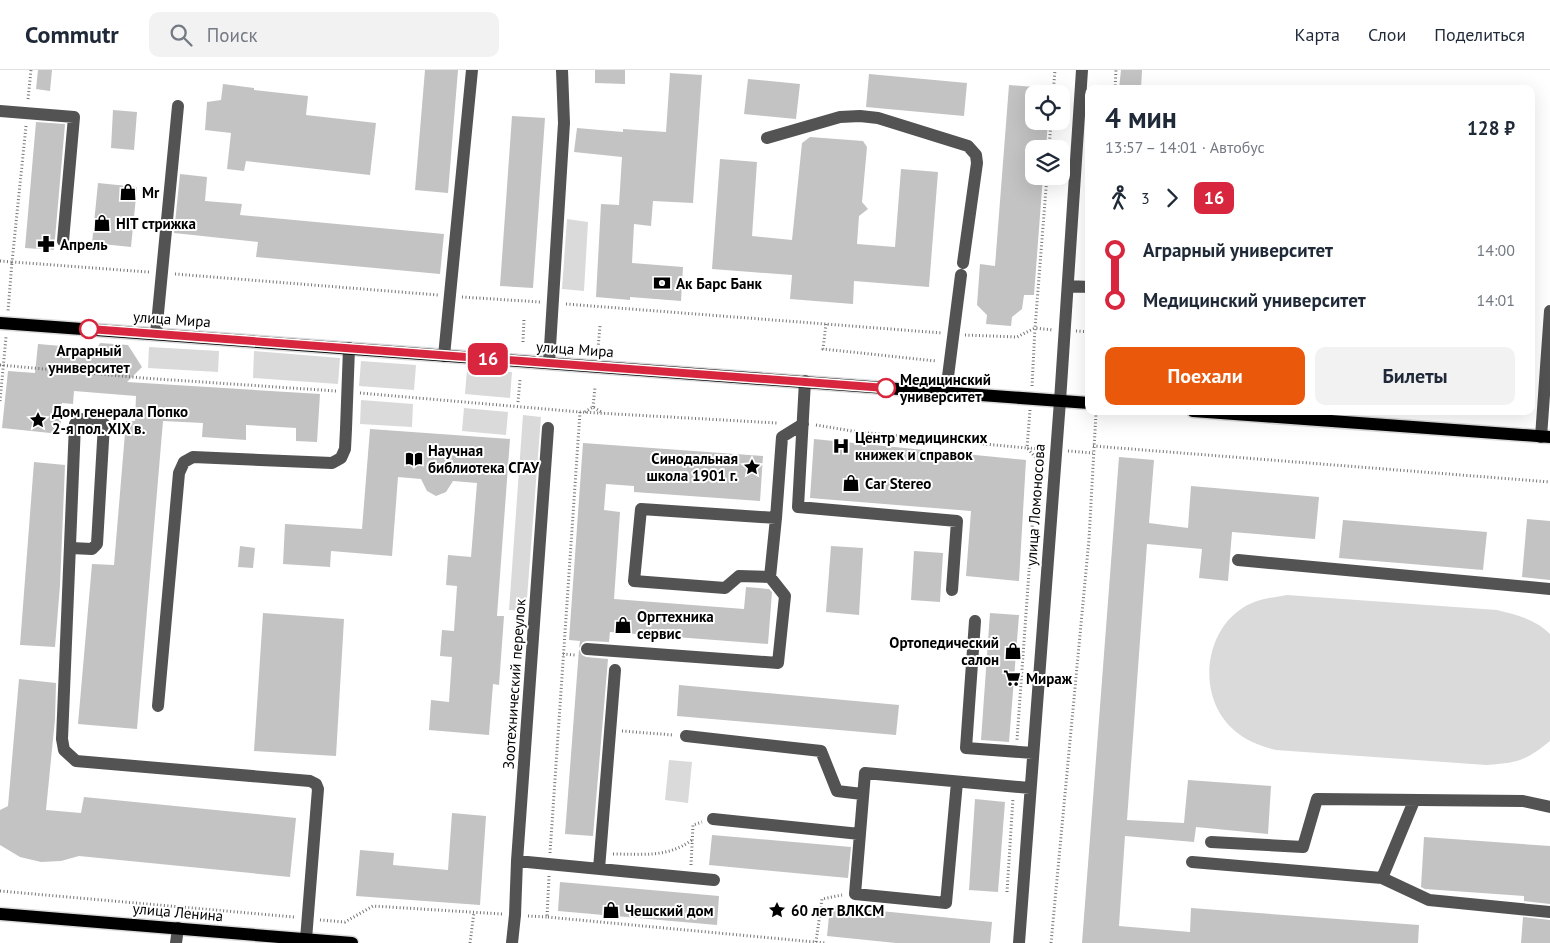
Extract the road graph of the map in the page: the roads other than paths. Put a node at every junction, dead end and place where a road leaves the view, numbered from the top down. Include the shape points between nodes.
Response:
1 (472, 70) edge
2 (562, 70) edge
3 (1082, 70) edge
4 (178, 106) dead end
5 (0, 111) edge
6 (767, 138) dead end
7 (63, 242) dead end
8 (1068, 286) junction
9 (1085, 288) edge
10 (1550, 311) edge
11 (0, 323) edge
12 (156, 334) junction
13 (350, 348) junction
14 (444, 356) junction
15 (549, 364) junction
16 (805, 381) junction
17 (946, 392) junction
18 (1060, 401) junction
19 (1085, 403) edge
20 (1284, 415) edge
21 (803, 424) junction
22 (548, 428) dead end
23 (1545, 437) edge
24 (776, 518) junction
25 (71, 548) junction
26 (1238, 560) dead end
27 (770, 577) junction
28 (1550, 589) edge
29 (952, 590) dead end
30 (975, 621) dead end
31 (587, 649) dead end
32 (615, 670) dead end
33 (158, 706) dead end
34 (686, 736) road end
35 (1033, 753) junction
36 (956, 782) junction
37 (1030, 788) junction
38 (862, 794) junction
39 (1414, 801) junction
40 (1550, 807) edge
41 (713, 819) road end
42 (860, 834) junction
43 (1211, 842) dead end
44 (517, 861) junction
45 (1192, 862) dead end
46 (599, 869) junction
47 (1382, 878) junction
48 (714, 880) dead end
49 (1550, 912) edge
50 (0, 914) edge
51 (178, 928) junction
52 (306, 939) junction
53 (176, 943) edge
54 (352, 943) edge
55 (512, 943) edge
56 (1019, 943) edge

1 - 14 street
2 - 15 street via 564,123
3 - 8 street, улица Ломоносова
4 - 12 street
5 - 7 street via 74,117
6 - 17 street via 840,117 860,116 878,118 968,146 976,155
8 - 9 street
8 - 18 street, улица Ломоносова
10 - 23 street
11 - 12 main road, улица Мира
12 - 13 main road, улица Мира
13 - 14 main road, улица Мира
13 - 33 street via 342,458 332,463 193,457 184,462 179,473
14 - 15 main road, улица Мира
15 - 16 main road, улица Мира
16 - 17 main road, улица Мира
16 - 21 street
17 - 18 main road, улица Мира
18 - 19 main road, улица Мира
18 - 35 street, улица Ломоносова
20 - 23 main road
21 - 24 street via 782,437
21 - 29 street via 798,507 957,521
22 - 44 street, Зоотехнический переулок
24 - 27 street
24 - 27 street via 641,509 634,581 725,588 738,576
25 - 25 street via 75,424 80,419 97,420 104,424 97,544 92,549
25 - 52 street via 64,750 76,761 316,784
26 - 28 street
27 - 31 street via 785,596 778,663
30 - 35 street via 966,748
32 - 46 street
34 - 38 street via 821,751 838,791
35 - 37 street, улица Ломоносова
36 - 37 street
36 - 38 street via 865,774
36 - 42 street via 946,903 855,894
37 - 56 street, улица Ломоносова
38 - 42 street
39 - 40 street via 1523,801
39 - 43 street via 1317,799 1303,848
39 - 47 street
41 - 42 street
44 - 46 street
44 - 55 street, Зоотехнический переулок
45 - 47 street
46 - 48 street
47 - 49 street via 1429,900
50 - 51 main road, улица Ленина
51 - 52 main road, улица Ленина
51 - 53 street
52 - 54 main road, улица Ленина

